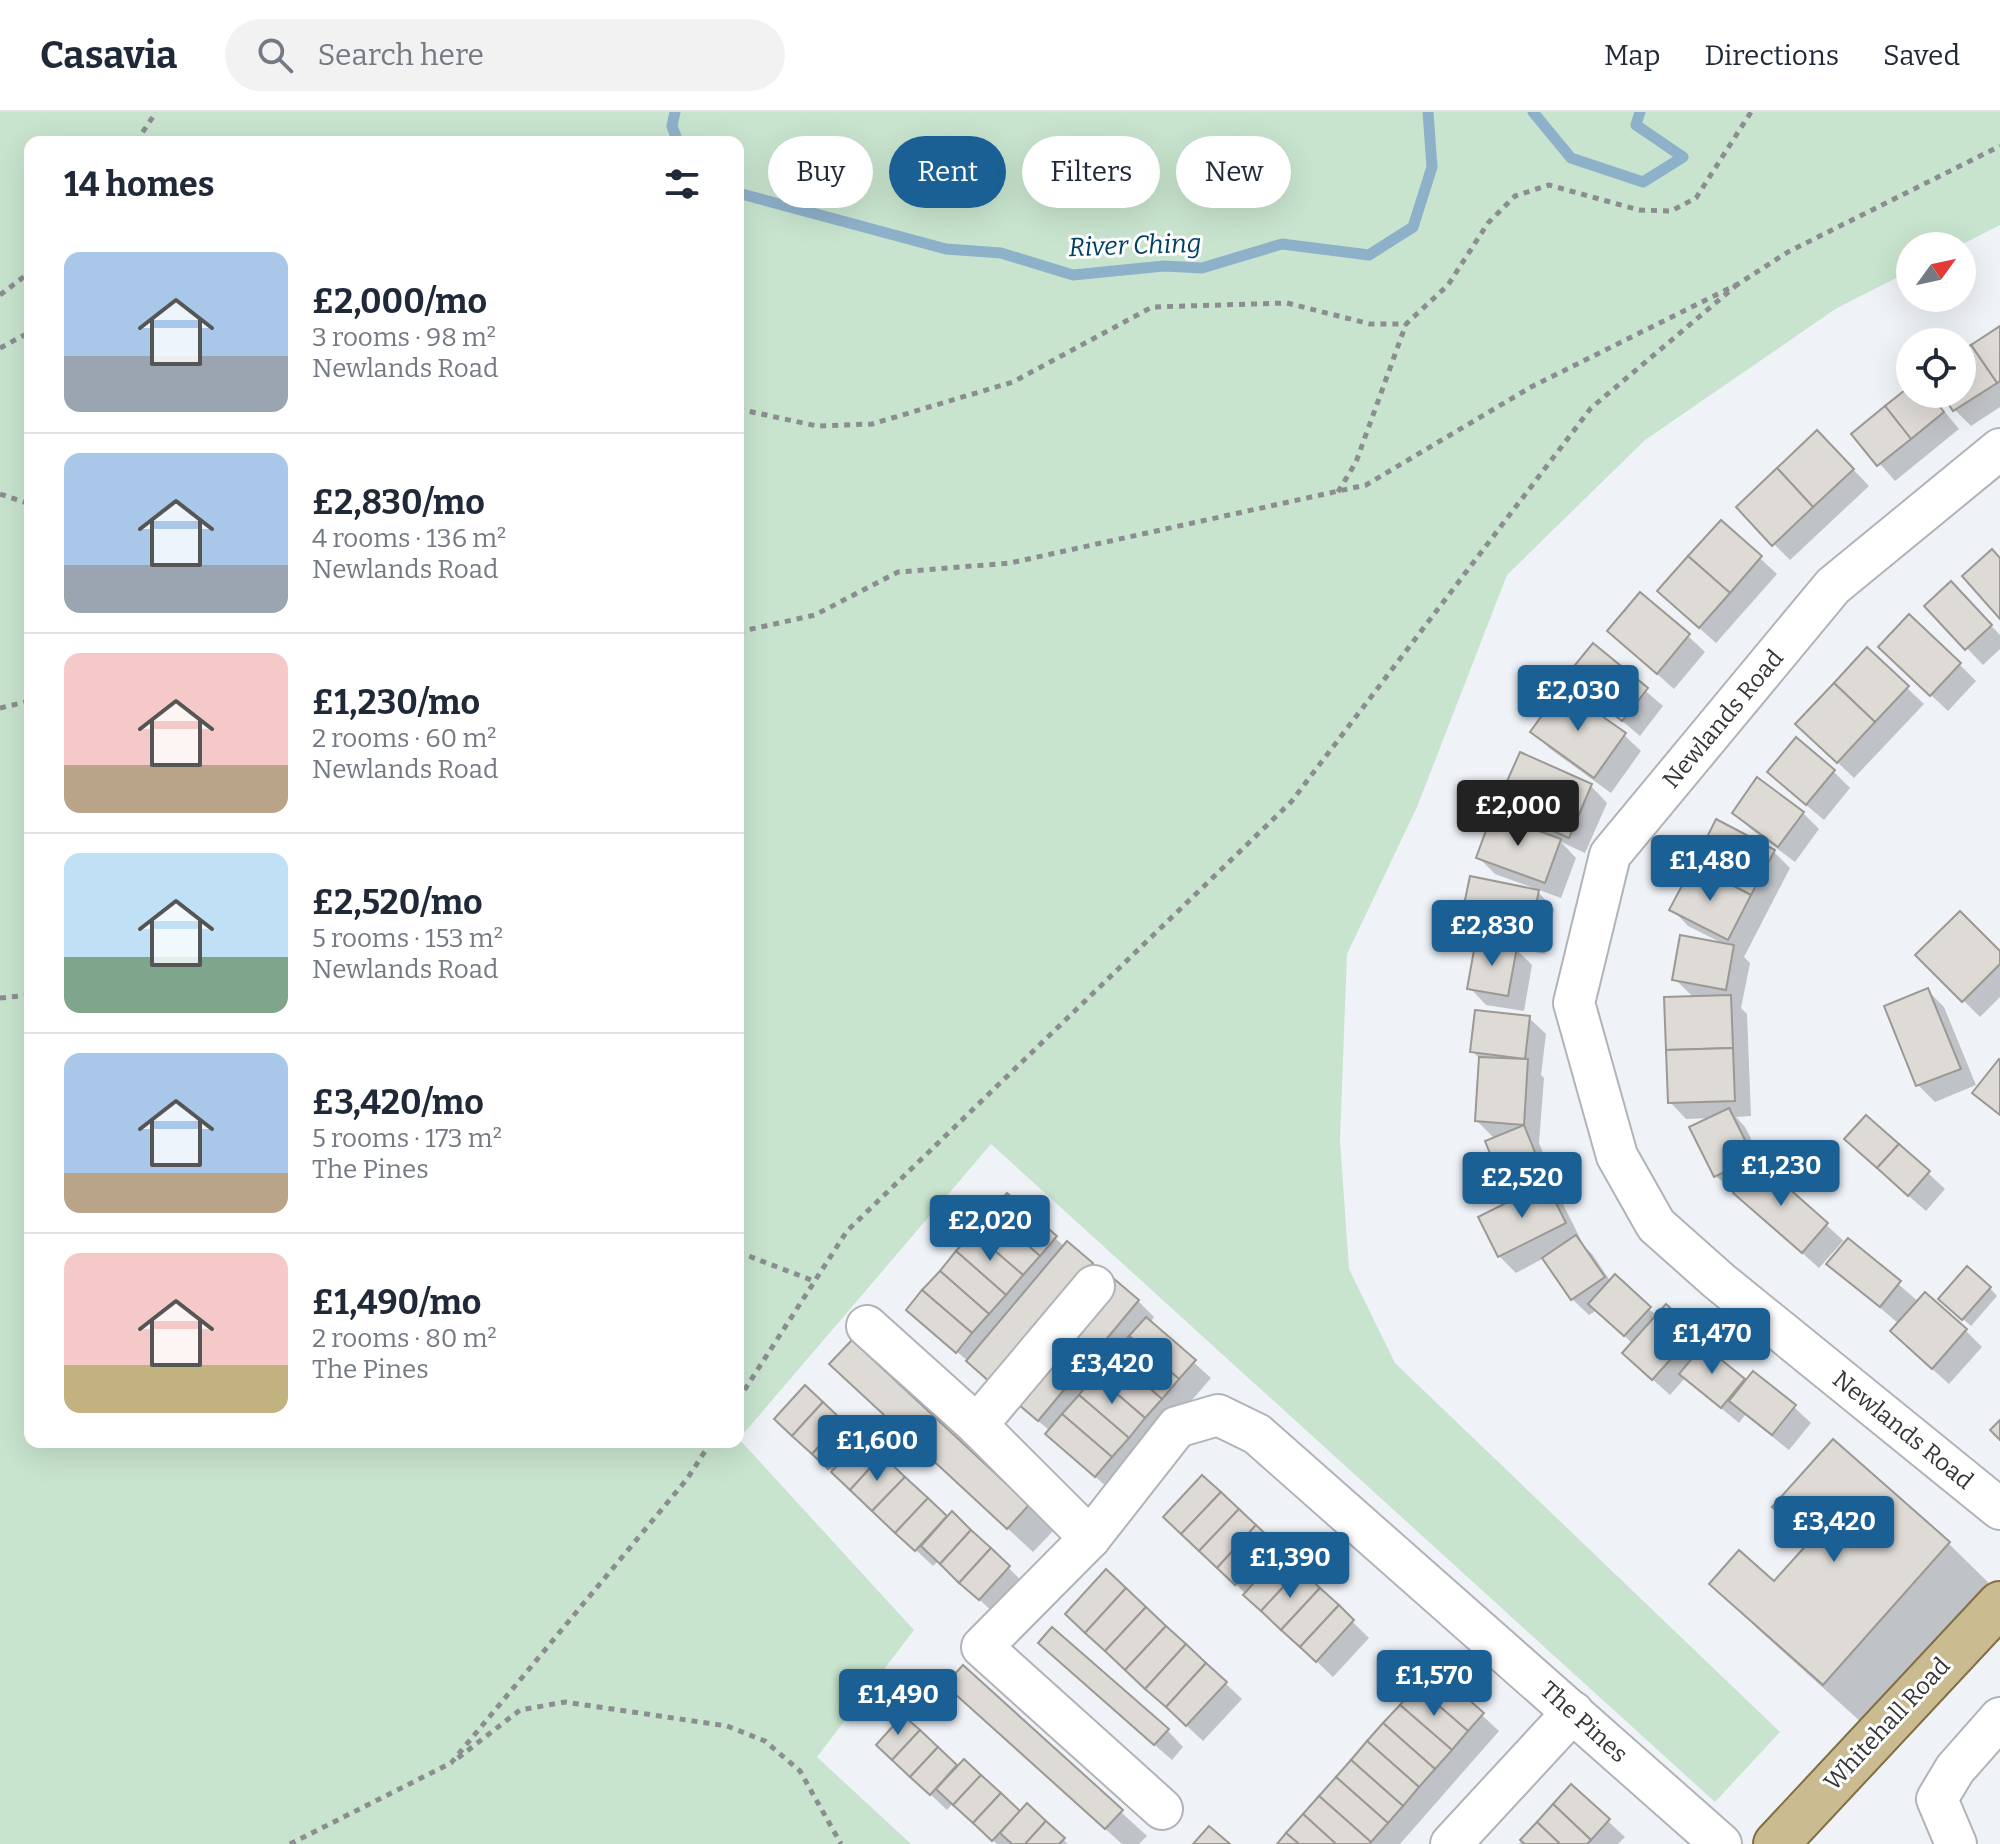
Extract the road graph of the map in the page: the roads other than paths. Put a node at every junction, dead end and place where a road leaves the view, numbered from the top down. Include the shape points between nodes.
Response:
1 (2000, 449) edge
2 (1094, 1286) dead end
3 (867, 1326) dead end
4 (977, 1425) junction
5 (2000, 1509) edge
6 (1090, 1538) junction
7 (2000, 1604) edge
8 (1573, 1712) junction
9 (2000, 1718) edge
10 (1162, 1809) dead end
11 (1451, 1844) edge
12 (1721, 1844) edge
13 (1776, 1844) edge
14 (1956, 1844) edge

1 - 5 street, Newlands Road via 1833,586 1610,855 1574,1003 1617,1156 1656,1225
2 - 4 street
3 - 4 street
4 - 6 street
6 - 8 street, The Pines via 1177,1427 1218,1415 1257,1434
6 - 10 street, The Pines via 982,1647
7 - 13 main road, Whitehall Road
8 - 11 street
8 - 12 street, The Pines
9 - 14 street via 1955,1769 1937,1799

